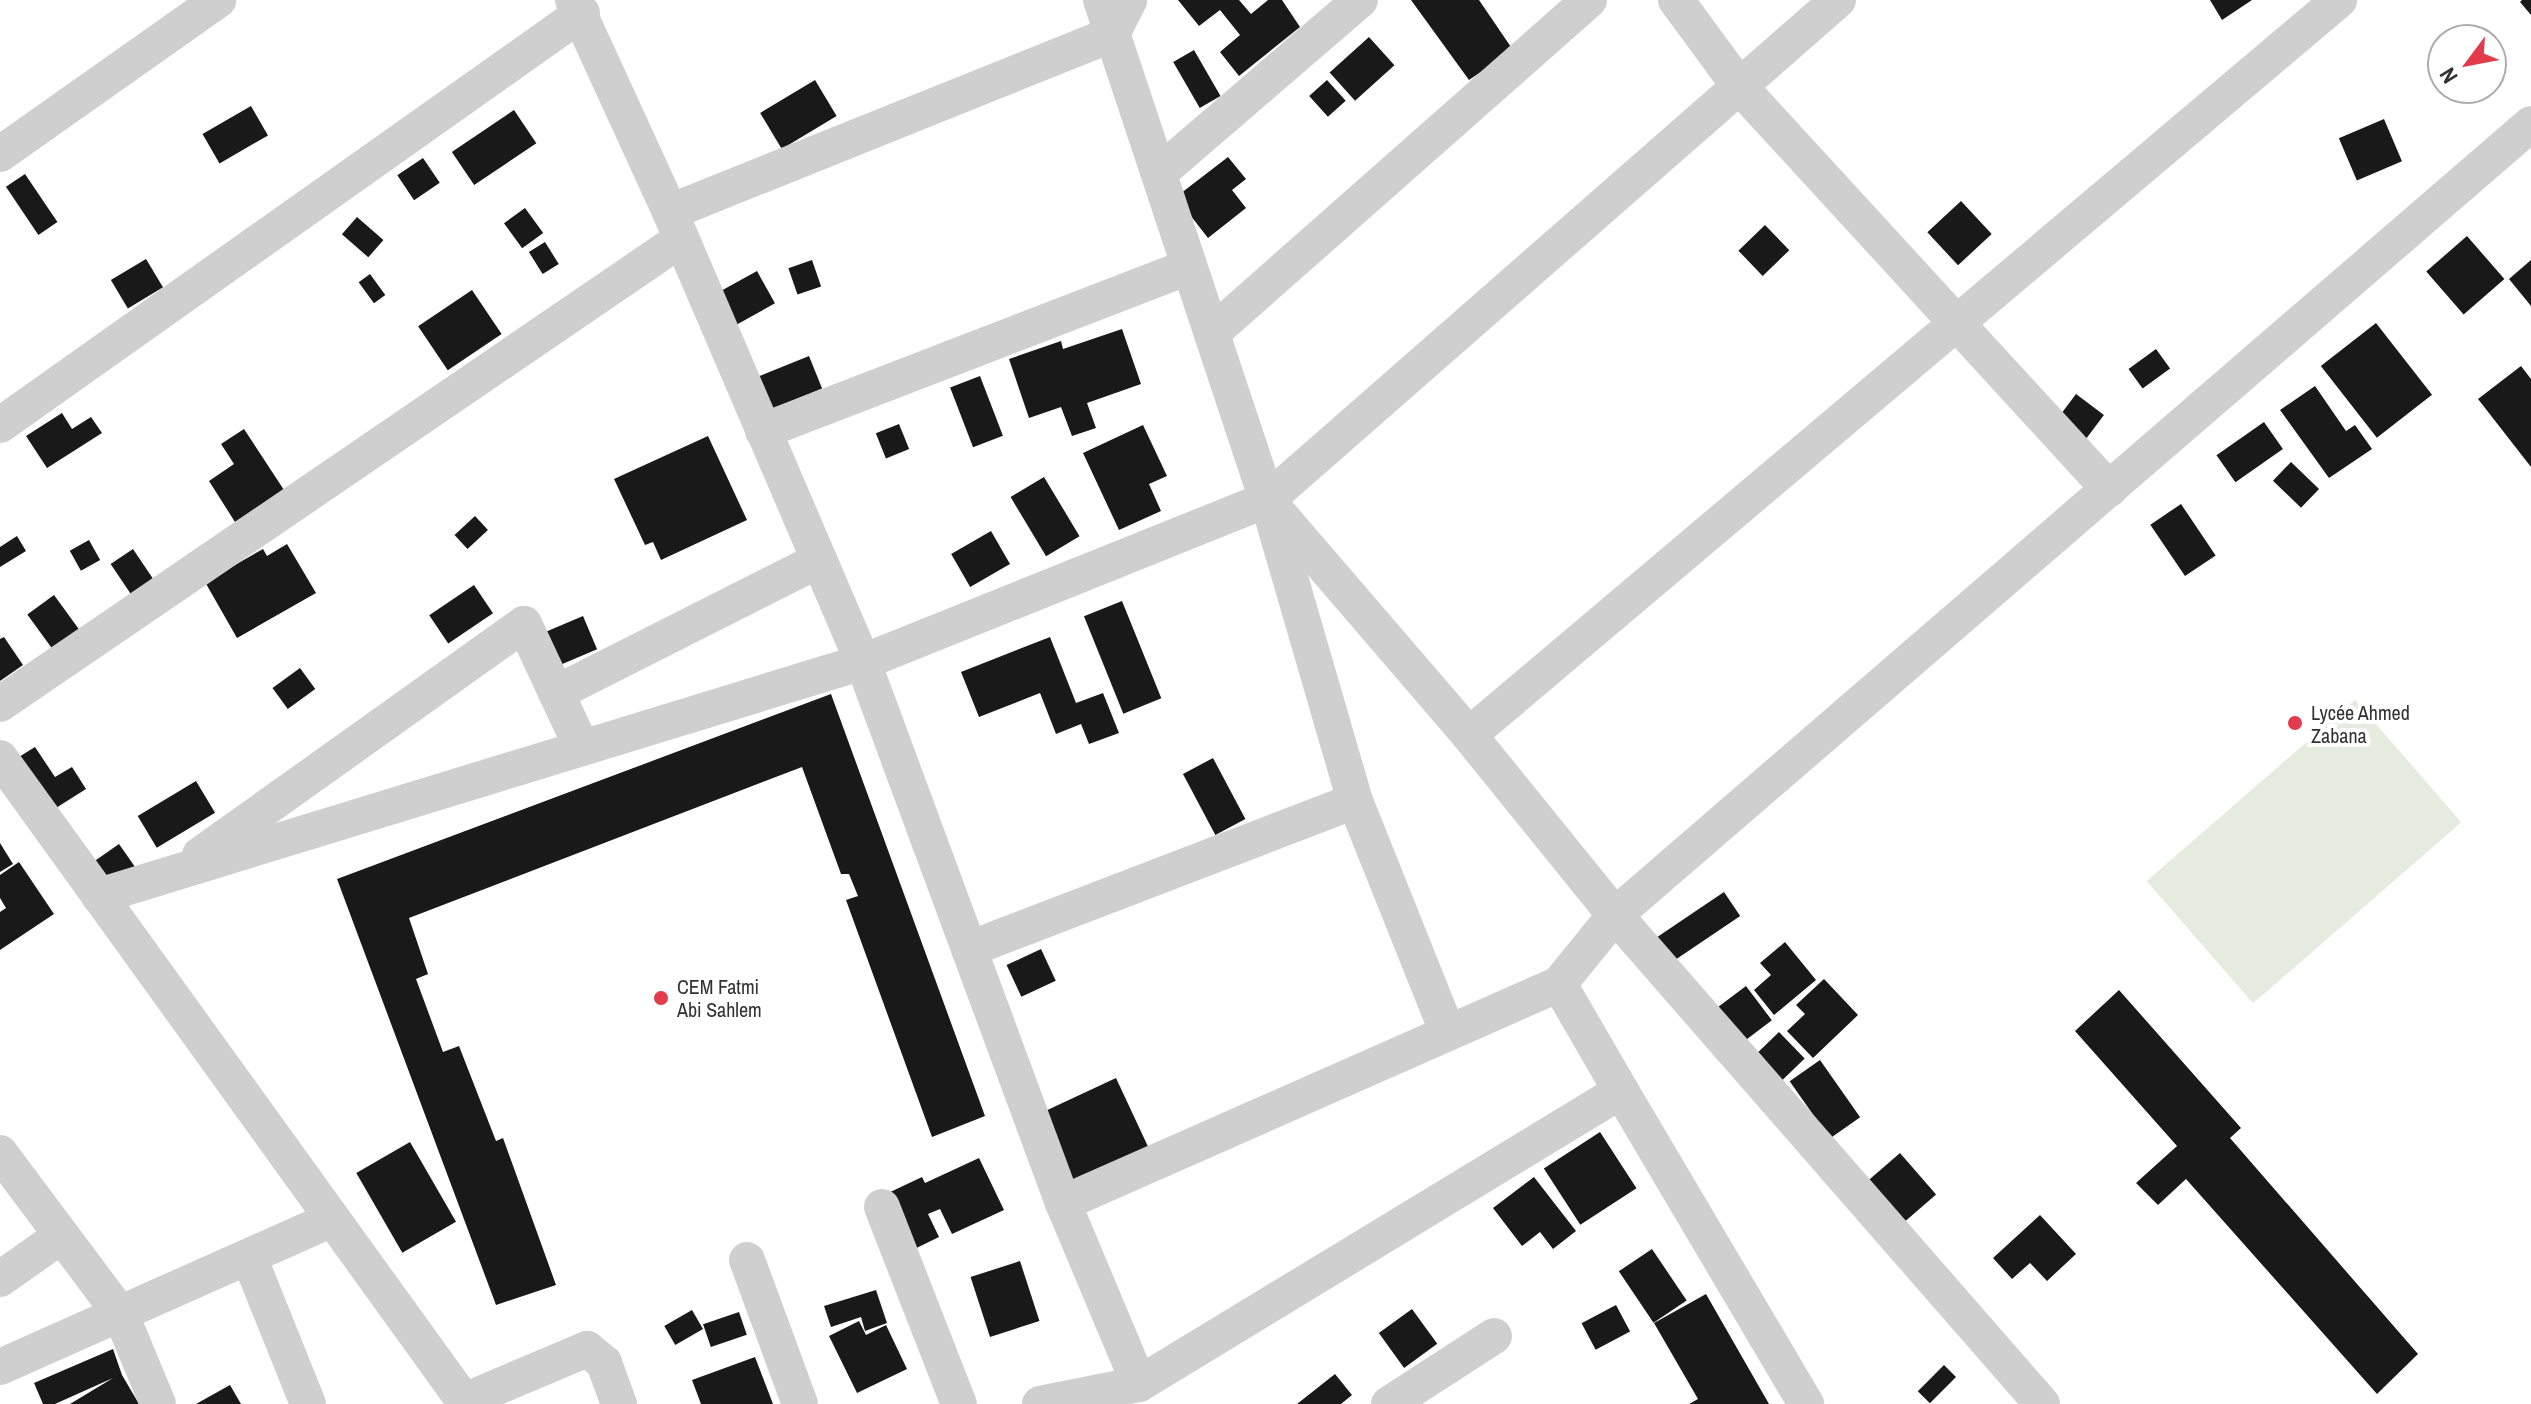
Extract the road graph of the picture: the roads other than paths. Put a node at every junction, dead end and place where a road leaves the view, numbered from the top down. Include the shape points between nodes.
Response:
1 (218, 0) edge
2 (1101, 0) edge
3 (1129, 0) edge
4 (1360, 0) edge
5 (1589, 0) edge
6 (1676, 0) edge
7 (1838, 0) edge
8 (2339, 0) edge
9 (577, 7) edge
10 (1112, 34) junction
11 (1740, 87) junction
12 (2531, 124) edge
13 (0, 154) edge
14 (1159, 173) junction
15 (675, 226) junction
16 (1189, 267) junction
17 (1956, 324) junction
18 (1212, 333) junction
19 (0, 425) edge
20 (763, 431) junction
21 (2109, 489) junction
22 (1267, 500) junction
23 (819, 560) junction
24 (863, 662) junction
25 (556, 693) junction
26 (0, 704) edge
27 (1469, 735) junction
28 (582, 748) junction
29 (0, 758) edge
30 (1355, 801) junction
31 (174, 873) junction
32 (99, 896) junction
33 (1615, 915) junction
34 (969, 949) junction
35 (1559, 984) junction
36 (1448, 1033) junction
37 (1621, 1091) junction
38 (0, 1153) edge
39 (1063, 1203) junction
40 (882, 1207) dead end
41 (332, 1219) junction
42 (61, 1236) junction
43 (249, 1257) junction
44 (747, 1260) dead end
45 (0, 1279) edge
46 (121, 1315) junction
47 (1494, 1336) dead end
48 (0, 1367) edge
49 (1139, 1384) junction
50 (465, 1402) edge
51 (158, 1404) edge
52 (308, 1404) edge
53 (619, 1404) edge
54 (800, 1404) edge
55 (959, 1404) edge
56 (1040, 1404) edge
57 (1389, 1404) edge
58 (1806, 1404) edge
59 (2042, 1404) edge

1 - 13 street
2 - 10 street
3 - 10 street
4 - 14 street
5 - 18 street
6 - 11 street
7 - 11 street
8 - 17 street
9 - 15 street
9 - 19 street
10 - 14 street
10 - 15 street
11 - 17 street
11 - 22 street
12 - 21 street
14 - 16 street
15 - 20 street
15 - 26 street
16 - 18 street
16 - 20 street
17 - 21 street
17 - 27 street
18 - 22 street
20 - 23 street
21 - 33 street
22 - 24 street
22 - 27 street
22 - 30 street
23 - 24 street
23 - 25 street
24 - 28 street
24 - 34 street
25 - 28 street
25 - 31 street via 524,624
27 - 33 street
28 - 31 street
29 - 32 street
30 - 34 street
30 - 36 street
31 - 32 street
32 - 41 street
33 - 35 street
33 - 59 street
34 - 39 street
35 - 36 street
35 - 37 street
36 - 39 street
37 - 49 street
37 - 58 street
38 - 42 street
39 - 49 street
40 - 55 street
41 - 43 street
41 - 50 street
42 - 45 street
42 - 46 street
43 - 46 street
43 - 52 street
44 - 54 street
46 - 48 street
46 - 51 street
47 - 57 street
49 - 56 street
50 - 53 street via 587,1349 604,1363

